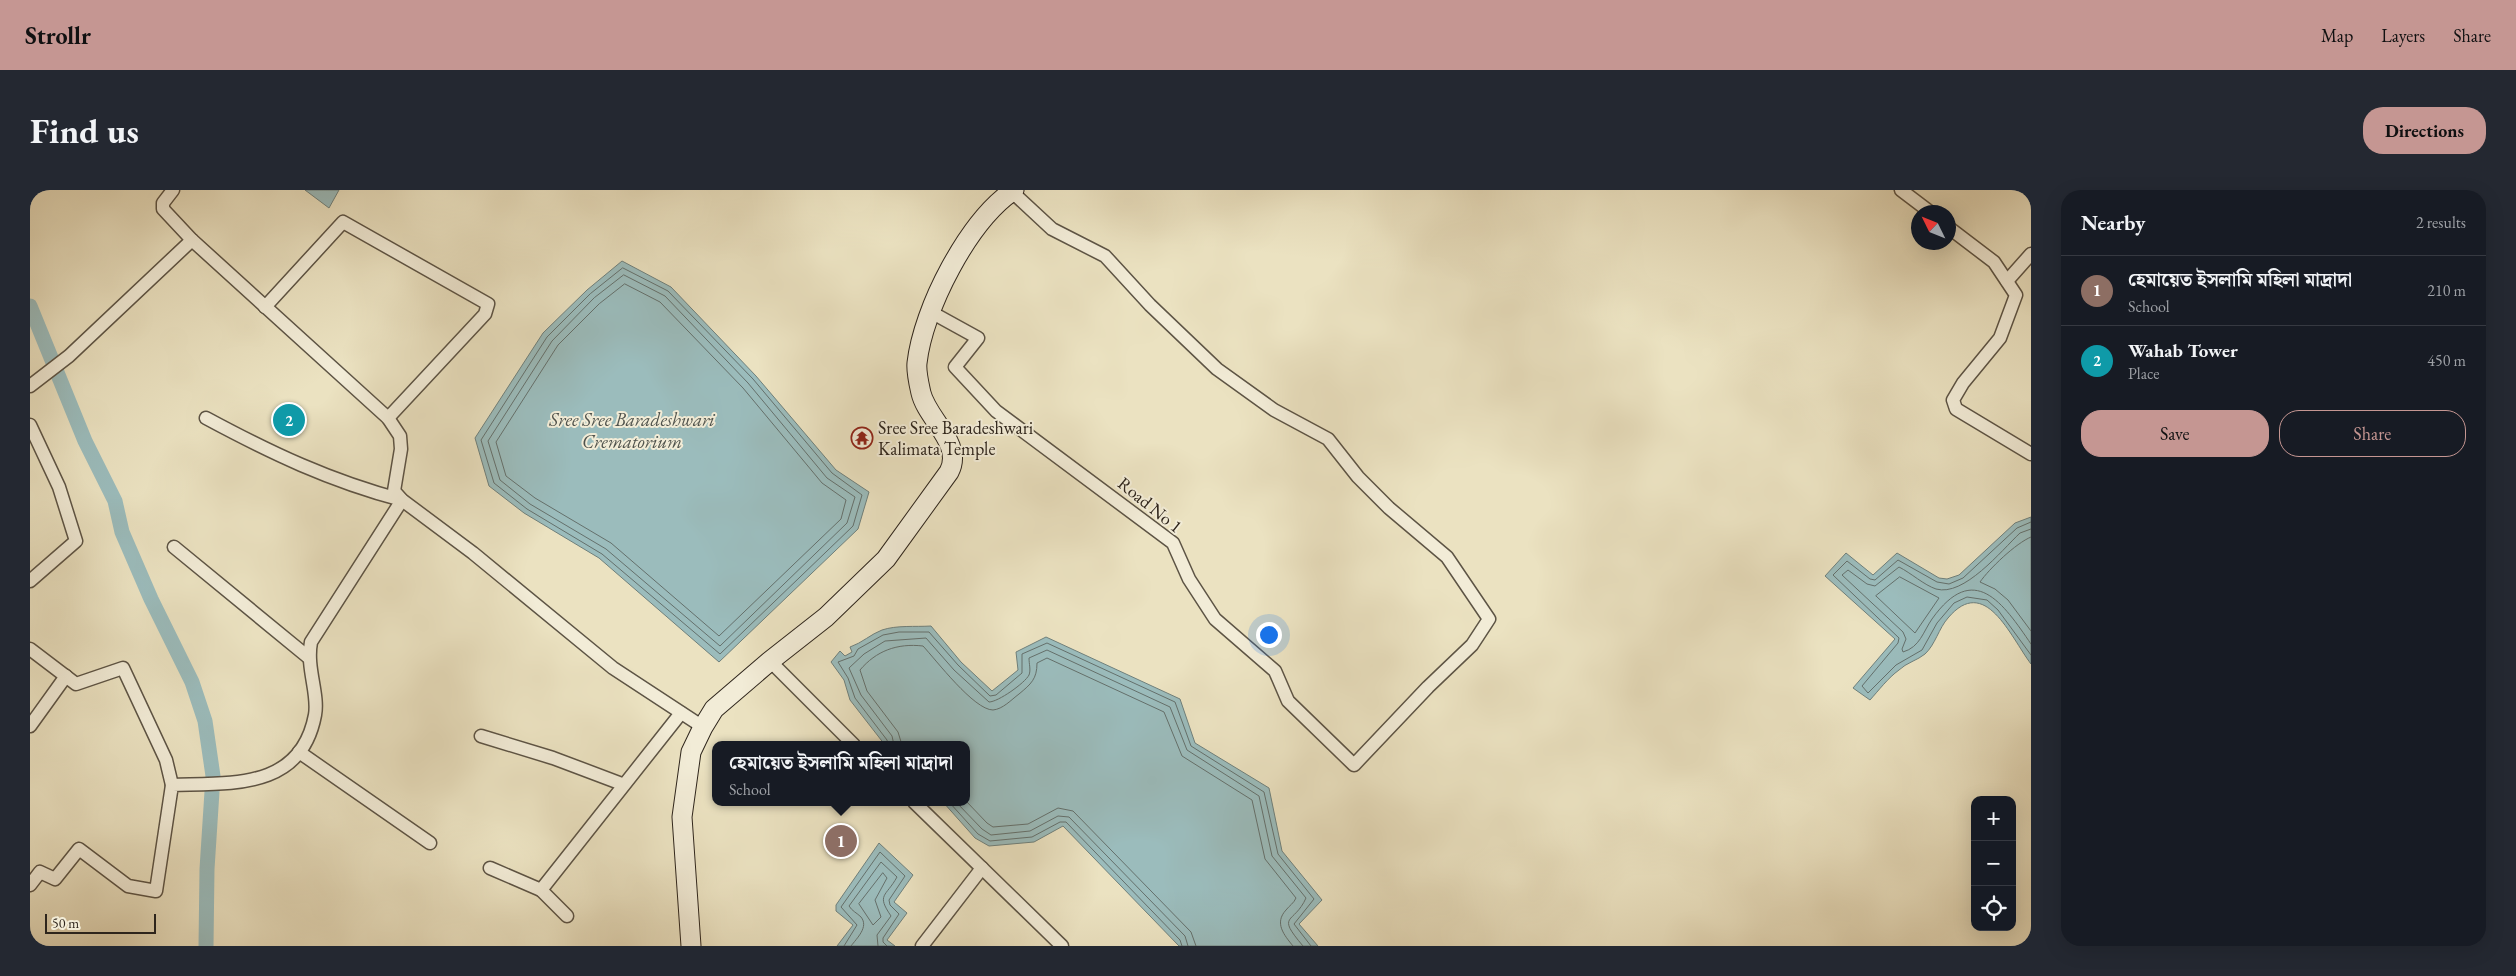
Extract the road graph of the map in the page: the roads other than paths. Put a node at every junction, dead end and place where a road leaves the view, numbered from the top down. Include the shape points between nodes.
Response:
1 (173, 190) edge
2 (1901, 190) edge
3 (1012, 191) edge
4 (1921, 205) edge
5 (1956, 233) edge
6 (192, 240) junction
7 (2031, 254) edge
8 (2007, 281) junction
9 (265, 307) junction
10 (929, 311) junction
11 (30, 386) edge
12 (206, 418) dead end
13 (388, 418) junction
14 (30, 425) edge
15 (2031, 454) edge
16 (402, 500) junction
17 (174, 547) dead end
18 (30, 581) edge
19 (30, 649) edge
20 (308, 657) junction
21 (770, 661) junction
22 (66, 676) junction
23 (680, 713) junction
24 (30, 726) edge
25 (702, 727) junction
26 (480, 736) dead end
27 (850, 741) edge
28 (299, 752) junction
29 (622, 784) junction
30 (172, 785) junction
31 (918, 806) edge
32 (430, 843) dead end
33 (490, 868) dead end
34 (982, 868) junction
35 (30, 885) edge
36 (541, 890) junction
37 (567, 916) dead end
38 (691, 946) edge
39 (922, 946) edge
40 (1062, 946) edge

1 - 6 street via 163,203 163,209
2 - 4 street
3 - 10 street via 991,210 957,256
3 - 10 street, Road No 1 via 1052,229 1105,256 1217,369 1274,410 1328,439 1358,477 1389,508 1447,557 1479,601 1489,619 1472,645 1354,765 1288,701 1275,671 1215,619 1189,579 1173,543 996,411 955,367 978,338
5 - 8 street via 1994,262
6 - 9 street
6 - 11 street via 69,356
7 - 8 street
8 - 15 street via 2016,295 2000,338 1953,400 1956,409
9 - 13 street
9 - 13 street via 342,222 488,304 485,314
10 - 21 street via 917,364 921,396 949,442 953,464 886,559 826,617
12 - 16 street via 278,456 358,489
13 - 16 street via 400,436 394,491
14 - 18 street via 59,487 76,541
16 - 20 street via 325,618 311,642
16 - 23 street via 473,553 613,668
17 - 20 street
19 - 22 street
20 - 28 street via 316,713 307,740
21 - 25 street via 714,709
21 - 27 street
22 - 24 street
22 - 30 street via 76,684 123,668 166,760
23 - 25 street
23 - 29 street
25 - 38 street via 691,752 682,817
26 - 29 street via 553,758
28 - 30 street via 296,758 272,773 250,782
28 - 32 street
29 - 36 street
30 - 35 street via 156,891 128,886 79,849 55,878 40,872
31 - 34 street
33 - 36 street
34 - 39 street
34 - 40 street
36 - 37 street

